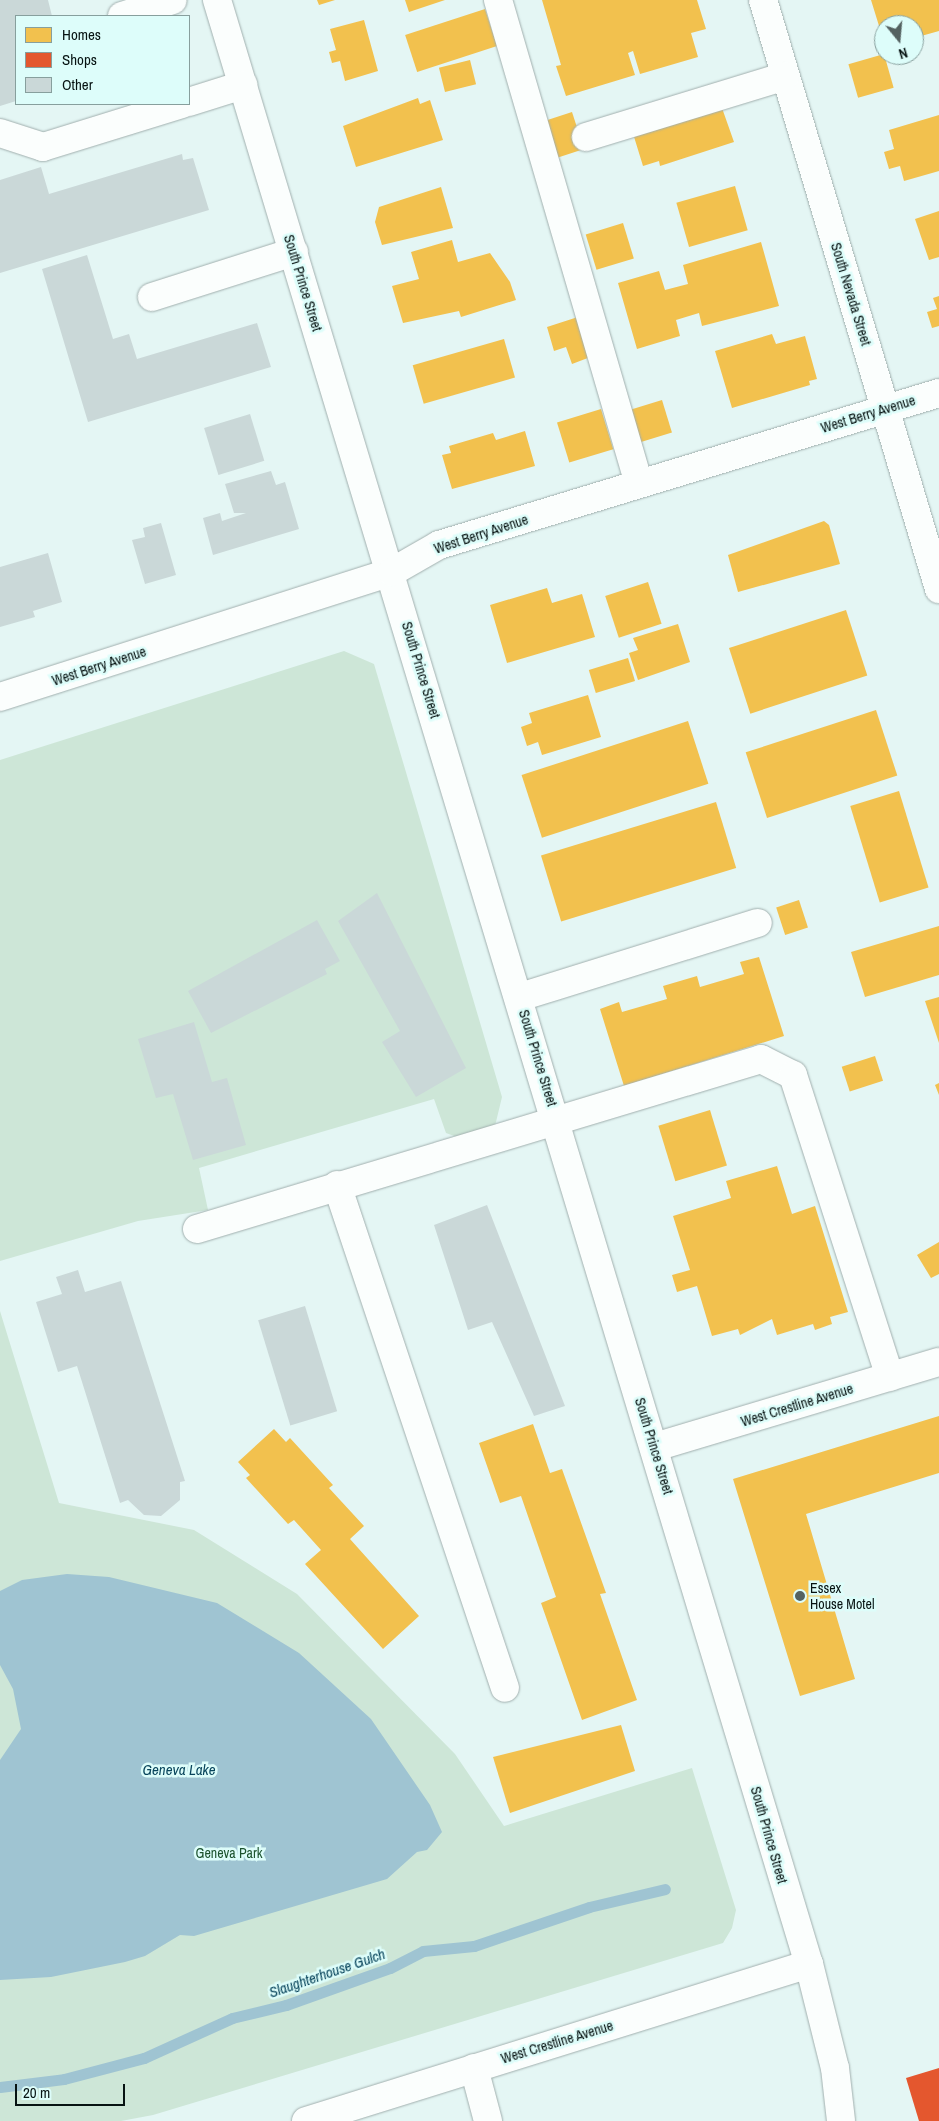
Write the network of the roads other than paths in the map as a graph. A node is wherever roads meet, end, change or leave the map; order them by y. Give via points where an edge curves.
1 (172, 0) edge
2 (217, 0) edge
3 (498, 0) edge
4 (763, 0) edge
5 (125, 15) edge
6 (786, 76) junction
7 (243, 85) junction
8 (190, 102) edge
9 (179, 105) edge
10 (0, 133) edge
11 (586, 138) dead end
12 (294, 252) junction
13 (152, 297) dead end
14 (939, 393) edge
15 (886, 409) junction
16 (639, 484) junction
17 (392, 572) junction
18 (939, 589) edge
19 (0, 697) edge
20 (758, 923) dead end
21 (520, 997) junction
22 (556, 1118) junction
23 (337, 1185) junction
24 (198, 1229) dead end
25 (939, 1362) edge
26 (890, 1377) junction
27 (655, 1447) junction
28 (505, 1688) dead end
29 (809, 1964) junction
30 (474, 2068) junction
31 (306, 2121) edge
32 (488, 2121) edge
33 (841, 2121) edge

1 - 5 street
2 - 7 street, South Prince Street
3 - 16 street
4 - 6 street, South Nevada Street
6 - 11 street
6 - 15 street, South Nevada Street
7 - 8 street
7 - 12 street, South Prince Street
9 - 10 street via 43,147
12 - 13 street
12 - 17 street, South Prince Street
14 - 15 street, West Berry Avenue
15 - 16 street, West Berry Avenue
15 - 18 street, South Nevada Street
16 - 17 street, West Berry Avenue via 439,545
17 - 19 street, West Berry Avenue
17 - 21 street, South Prince Street
20 - 21 street
21 - 22 street, South Prince Street
22 - 23 street
22 - 26 street via 761,1060 793,1075
22 - 27 street, South Prince Street
23 - 24 street
23 - 28 street
25 - 26 street, West Crestline Avenue
26 - 27 street, West Crestline Avenue
27 - 29 street, South Prince Street
29 - 30 street, West Crestline Avenue
29 - 33 street, South Prince Street via 835,2068
30 - 31 street, West Crestline Avenue
30 - 32 street

